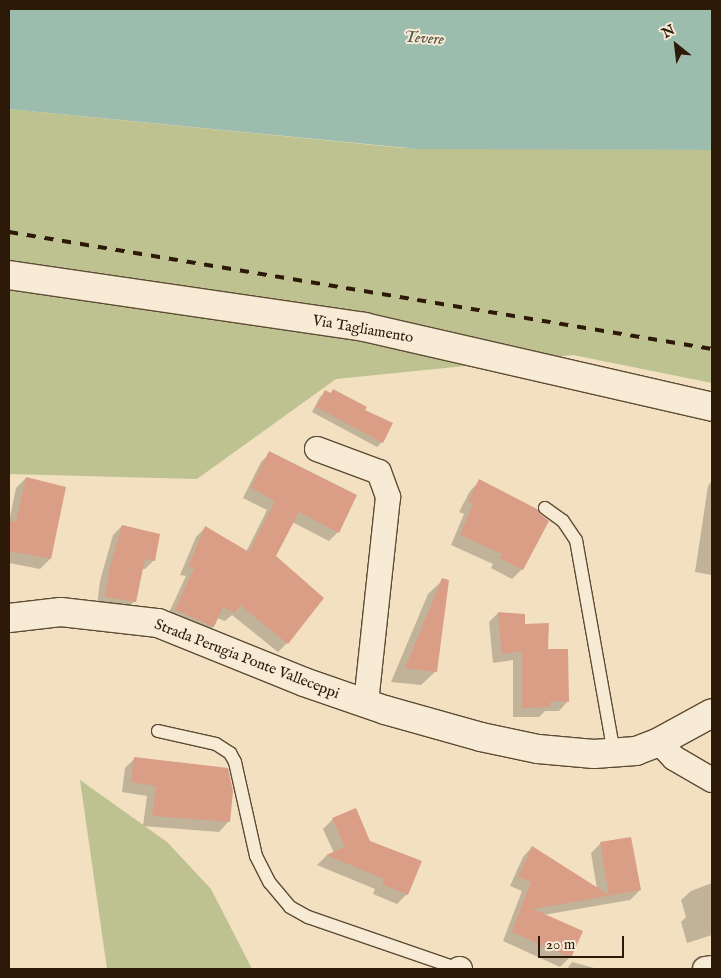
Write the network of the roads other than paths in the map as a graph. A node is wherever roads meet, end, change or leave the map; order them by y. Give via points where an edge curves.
1 (9, 275) edge
2 (712, 407) edge
3 (317, 449) dead end
4 (545, 508) dead end
5 (9, 618) edge
6 (366, 702) junction
7 (712, 713) edge
8 (158, 731) dead end
9 (659, 742) junction
10 (614, 753) junction
11 (712, 780) edge
12 (712, 968) edge
13 (460, 969) edge
14 (705, 969) edge

1 - 2 street, Via Tagliamento via 364,327
3 - 6 street via 379,472 388,497
4 - 10 lane via 563,520 576,540
5 - 6 street, Strada Perugia Ponte Valleceppi via 61,612 158,623 304,682
6 - 10 street, Strada Perugia Ponte Valleceppi via 481,737 538,749
7 - 9 street, Strada Perugia Ponte Valleceppi
8 - 13 lane via 216,744 230,753 235,762 256,856 270,883 290,908
9 - 10 street, Strada Perugia Ponte Valleceppi
9 - 11 street via 674,758
12 - 14 street

